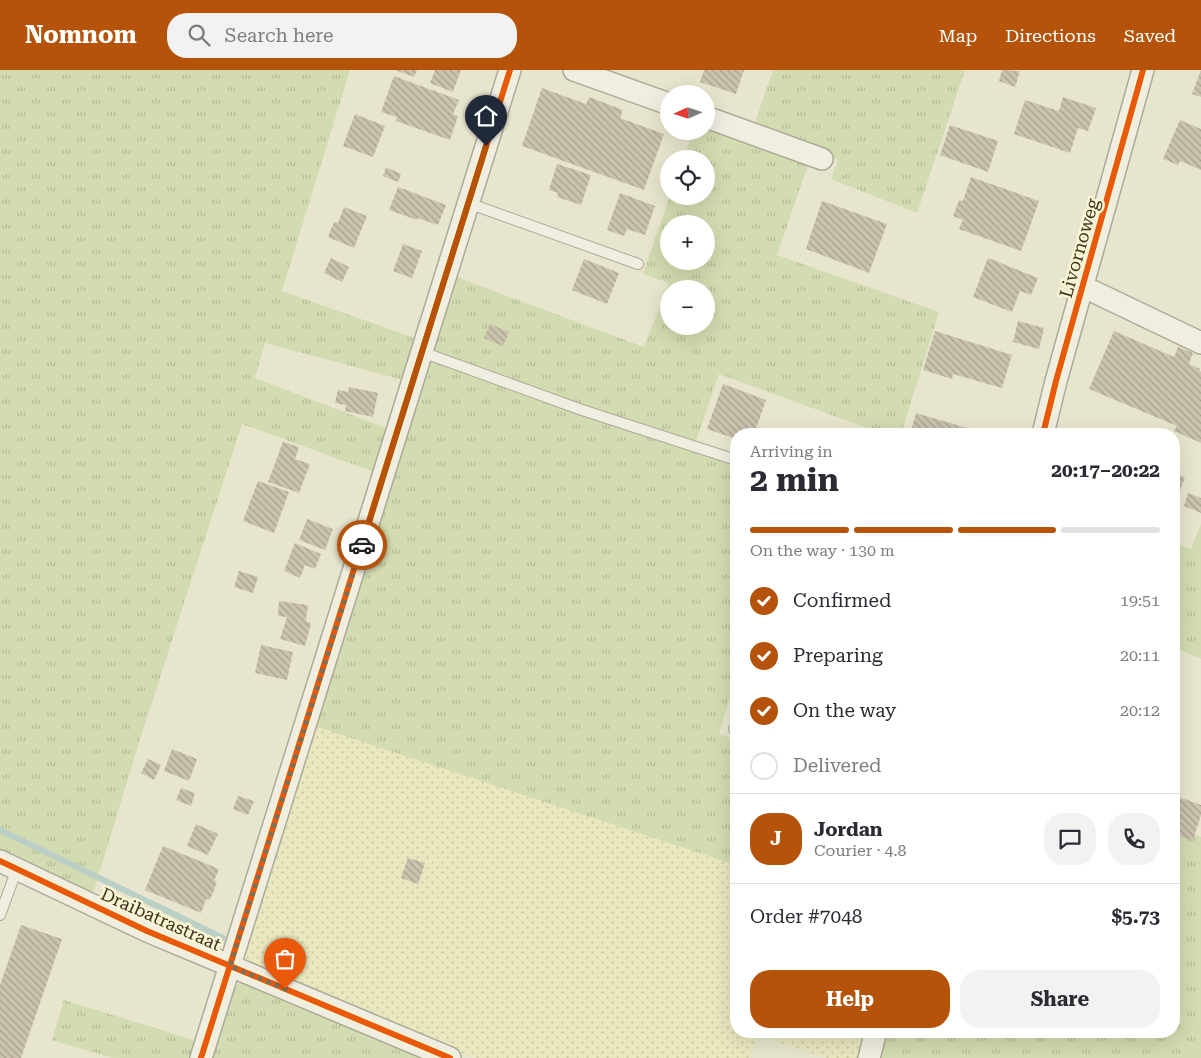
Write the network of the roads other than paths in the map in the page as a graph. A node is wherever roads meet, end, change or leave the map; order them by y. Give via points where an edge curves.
1 (510, 70) edge
2 (574, 70) edge
3 (1143, 70) edge
4 (660, 101) edge
5 (715, 120) edge
6 (822, 158) dead end
7 (468, 203) junction
8 (638, 264) dead end
9 (1084, 287) junction
10 (1201, 343) edge
11 (422, 352) junction
12 (1045, 428) edge
13 (730, 458) edge
14 (9, 865) edge
15 (0, 915) edge
16 (230, 966) junction
17 (874, 1038) edge
18 (201, 1058) edge
19 (450, 1058) edge
20 (869, 1058) edge

1 - 7 street
2 - 4 street
3 - 9 street, Livornoweg
5 - 6 street
7 - 8 lane
7 - 11 street
9 - 10 street
9 - 12 street, Livornoweg
11 - 13 lane via 582,410
11 - 16 street
14 - 15 lane
14 - 16 street, Draibatrastraat via 146,931
16 - 18 street
16 - 19 street, Draibatrastraat
17 - 20 street

